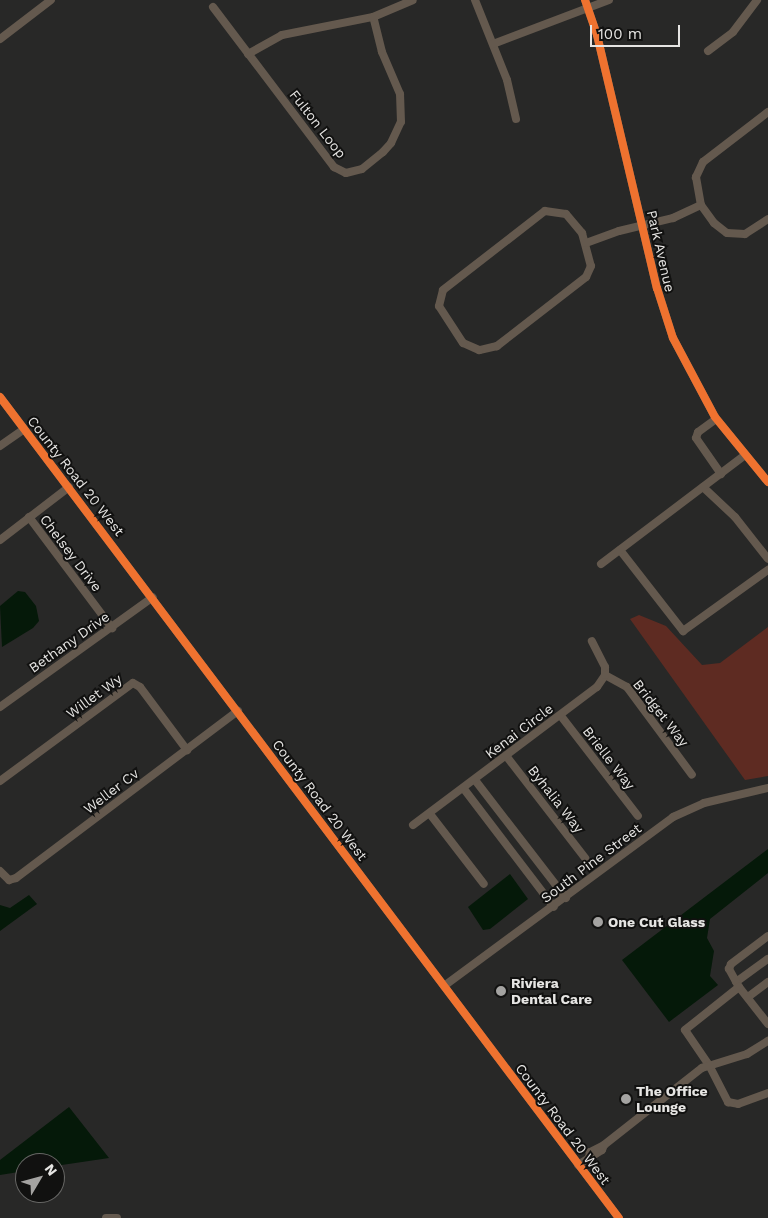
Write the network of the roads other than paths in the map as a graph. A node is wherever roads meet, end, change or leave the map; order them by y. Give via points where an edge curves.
1 (51, 0) edge
2 (413, 0) edge
3 (475, 0) edge
4 (585, 0) edge
5 (609, 0) edge
6 (758, 0) edge
7 (213, 7) dead end
8 (588, 8) junction
9 (373, 17) junction
10 (0, 38) edge
11 (493, 44) junction
12 (708, 51) dead end
13 (248, 54) junction
14 (768, 112) edge
15 (516, 119) dead end
16 (701, 204) junction
17 (768, 219) edge
18 (642, 226) junction
19 (586, 243) junction
20 (0, 397) edge
21 (716, 419) junction
22 (24, 429) junction
23 (0, 446) edge
24 (744, 456) junction
25 (721, 474) junction
26 (768, 482) edge
27 (69, 487) junction
28 (703, 487) junction
29 (29, 517) junction
30 (0, 540) edge
31 (620, 550) junction
32 (768, 559) edge
33 (601, 564) dead end
34 (768, 570) edge
35 (153, 597) junction
36 (112, 628) junction
37 (592, 641) dead end
38 (605, 675) junction
39 (0, 706) edge
40 (238, 711) junction
41 (561, 716) junction
42 (186, 750) junction
43 (507, 757) junction
44 (692, 774) dead end
45 (475, 780) junction
46 (0, 781) edge
47 (768, 788) edge
48 (464, 789) junction
49 (430, 814) junction
50 (638, 816) dead end
51 (413, 824) dead end
52 (520, 838) junction
53 (508, 847) junction
54 (585, 858) dead end
55 (0, 871) edge
56 (484, 884) dead end
57 (566, 898) junction
58 (554, 908) junction
59 (768, 936) edge
60 (768, 959) edge
61 (768, 982) edge
62 (738, 985) junction
63 (444, 986) junction
64 (748, 997) junction
65 (768, 1024) edge
66 (768, 1042) edge
67 (709, 1065) junction
68 (768, 1094) edge
69 (578, 1165) junction
70 (106, 1218) edge
71 (117, 1218) edge
72 (619, 1218) edge

1 - 10 street
2 - 9 street
3 - 11 street
4 - 8 street, Park Avenue
5 - 8 street
6 - 12 street via 733,32
7 - 13 street, Fulton Loop
8 - 11 street
8 - 18 street, Park Avenue
9 - 13 street via 293,32
9 - 13 street, Fulton Loop via 382,52 400,94 401,122 387,148 354,173 334,167
11 - 15 street via 507,80
14 - 16 street via 703,162 696,177
16 - 17 street via 721,230 732,235 745,234
16 - 18 street via 673,218
18 - 19 street
18 - 21 street, Park Avenue via 673,338
19 - 19 street via 591,266 581,282 497,346 479,354 463,343 439,306 437,298 449,282 545,211 560,208 573,220
20 - 22 street, County Road 20 West
21 - 24 street, Park Avenue
21 - 25 street via 698,432 696,438
22 - 23 street
22 - 27 street, County Road 20 West
24 - 25 street
24 - 26 street, Park Avenue
25 - 28 street
27 - 29 street
27 - 35 street, County Road 20 West
28 - 31 street
28 - 32 street via 735,517
29 - 30 street
29 - 36 street, Chelsey Drive
31 - 33 street
31 - 34 street via 683,631
35 - 36 street, Bethany Drive
35 - 40 street, County Road 20 West
36 - 39 street, Bethany Drive via 72,652
37 - 38 street via 603,657
38 - 41 street, Kenai Circle via 597,687
38 - 44 street, Bridget Way via 627,687
40 - 42 street, Weller Cv
40 - 63 street, County Road 20 West
41 - 43 street, Kenai Circle
41 - 50 street, Brielle Way
42 - 46 street, Willet Wy via 140,687 132,683
42 - 55 street, Weller Cv via 16,878 10,880
43 - 45 street, Kenai Circle
43 - 54 street, Byhalia Way
45 - 48 street, Kenai Circle
45 - 52 street
47 - 57 street, South Pine Street via 704,803 673,817
48 - 49 street, Kenai Circle
48 - 53 street
49 - 51 street, Kenai Circle
49 - 56 street
52 - 53 street
52 - 57 street
53 - 58 street
57 - 58 street, South Pine Street
58 - 63 street, South Pine Street
59 - 62 street via 731,964 729,969
60 - 62 street
61 - 64 street
62 - 64 street
62 - 67 street via 687,1026 686,1035
63 - 69 street, County Road 20 West
64 - 65 street
66 - 67 street via 747,1054
67 - 68 street via 728,1102 738,1104
67 - 69 street via 604,1145 602,1150
69 - 72 street, County Road 20 West
70 - 71 street

